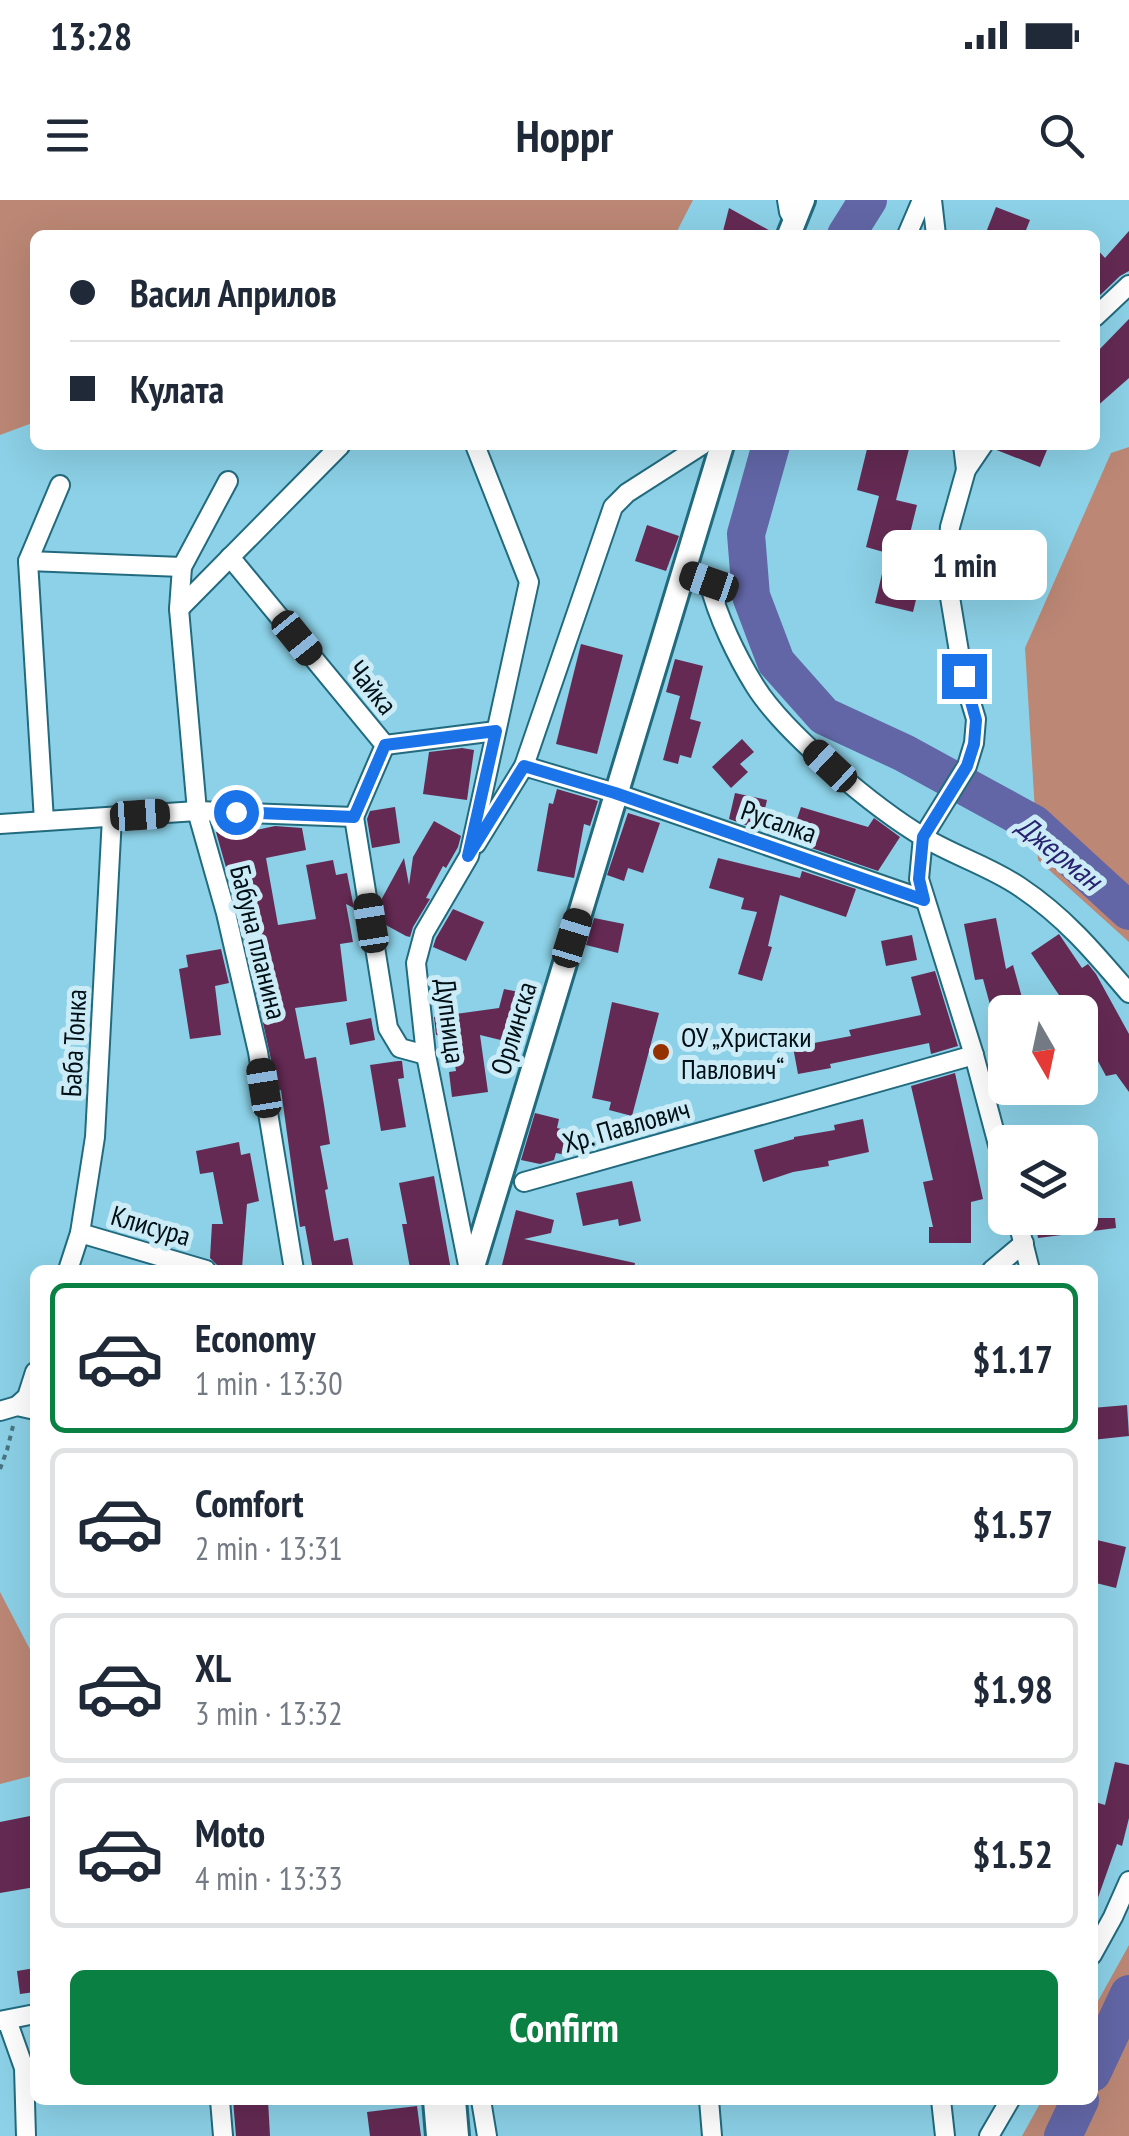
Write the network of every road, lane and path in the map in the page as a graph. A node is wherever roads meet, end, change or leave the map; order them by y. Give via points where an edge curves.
1 (922, 200) edge
2 (932, 200) edge
3 (908, 230) edge
4 (935, 230) edge
5 (1129, 285) edge
6 (1100, 312) edge
7 (336, 450) edge
8 (478, 450) edge
9 (694, 450) edge
10 (720, 450) edge
11 (964, 450) edge
12 (980, 450) edge
13 (966, 470) junction
14 (228, 482) dead end
15 (60, 485) dead end
16 (230, 557) junction
17 (28, 561) junction
18 (182, 567) junction
19 (683, 573) junction
20 (179, 610) junction
21 (496, 731) junction
22 (385, 745) junction
23 (524, 766) junction
24 (615, 793) junction
25 (197, 811) junction
26 (112, 817) junction
27 (354, 817) junction
28 (44, 822) junction
29 (0, 824) edge
30 (923, 837) junction
31 (468, 856) junction
32 (924, 900) junction
33 (1129, 993) edge
34 (426, 1055) junction
35 (974, 1055) junction
36 (993, 1125) edge
37 (524, 1182) dead end
38 (80, 1233) junction
39 (1022, 1235) edge
40 (1024, 1244) junction
41 (70, 1265) edge
42 (189, 1265) edge
43 (293, 1265) edge
44 (470, 1265) edge
45 (473, 1265) edge
46 (998, 1265) edge
47 (1029, 1265) edge
48 (30, 1388) edge
49 (17, 1409) edge
50 (0, 1469) edge
51 (1129, 1881) edge
52 (1098, 1945) edge
53 (30, 2015) edge
54 (4, 2020) edge
55 (220, 2105) edge
56 (435, 2105) edge
57 (454, 2105) edge
58 (482, 2105) edge
59 (709, 2105) edge
60 (941, 2105) edge
61 (1007, 2105) edge
62 (26, 2136) edge
63 (223, 2136) edge
64 (438, 2136) edge
65 (457, 2136) edge
66 (487, 2136) edge
67 (712, 2136) edge
68 (945, 2136) edge
69 (989, 2136) edge

1 - 3 street
2 - 4 street
5 - 6 street
7 - 16 street
8 - 21 street, Дупница via 529,582
9 - 23 street via 613,507
10 - 19 street, Орлинска
11 - 13 street
12 - 13 street
13 - 30 street via 946,573 976,720 974,744
14 - 18 street
15 - 17 street
16 - 20 street
16 - 22 street, Чайка
17 - 18 street
17 - 28 street
18 - 20 street, Бабуна планина
19 - 24 street, Орлинска
19 - 30 street via 709,582 756,688 789,727
20 - 25 street, Бабуна планина
21 - 22 street
21 - 31 street, Дупница
22 - 27 street, Чайка
23 - 24 street, Русалка
23 - 31 street
24 - 32 street, Русалка
24 - 45 street, Орлинска
25 - 26 street
25 - 27 street
25 - 43 street, Бабуна планина via 258,1052
26 - 28 street
26 - 38 street, Баба Тонка via 95,1137
27 - 34 street via 388,1028 400,1048
28 - 29 street
30 - 32 street
30 - 33 street via 1018,885 1078,934
31 - 34 street, Дупница via 424,933 416,964
32 - 35 street
34 - 44 street, Дупница
35 - 36 street
35 - 37 street, Хр. Павлович
38 - 41 street, Баба Тонка
38 - 42 street, Клисура
39 - 40 street
40 - 46 street
40 - 47 street
48 - 49 street
49 - 50 path
51 - 52 street
53 - 54 street
54 - 62 street via 24,2068
55 - 63 street
56 - 64 street
57 - 65 street
58 - 66 street
59 - 67 street
60 - 68 street
61 - 69 street

